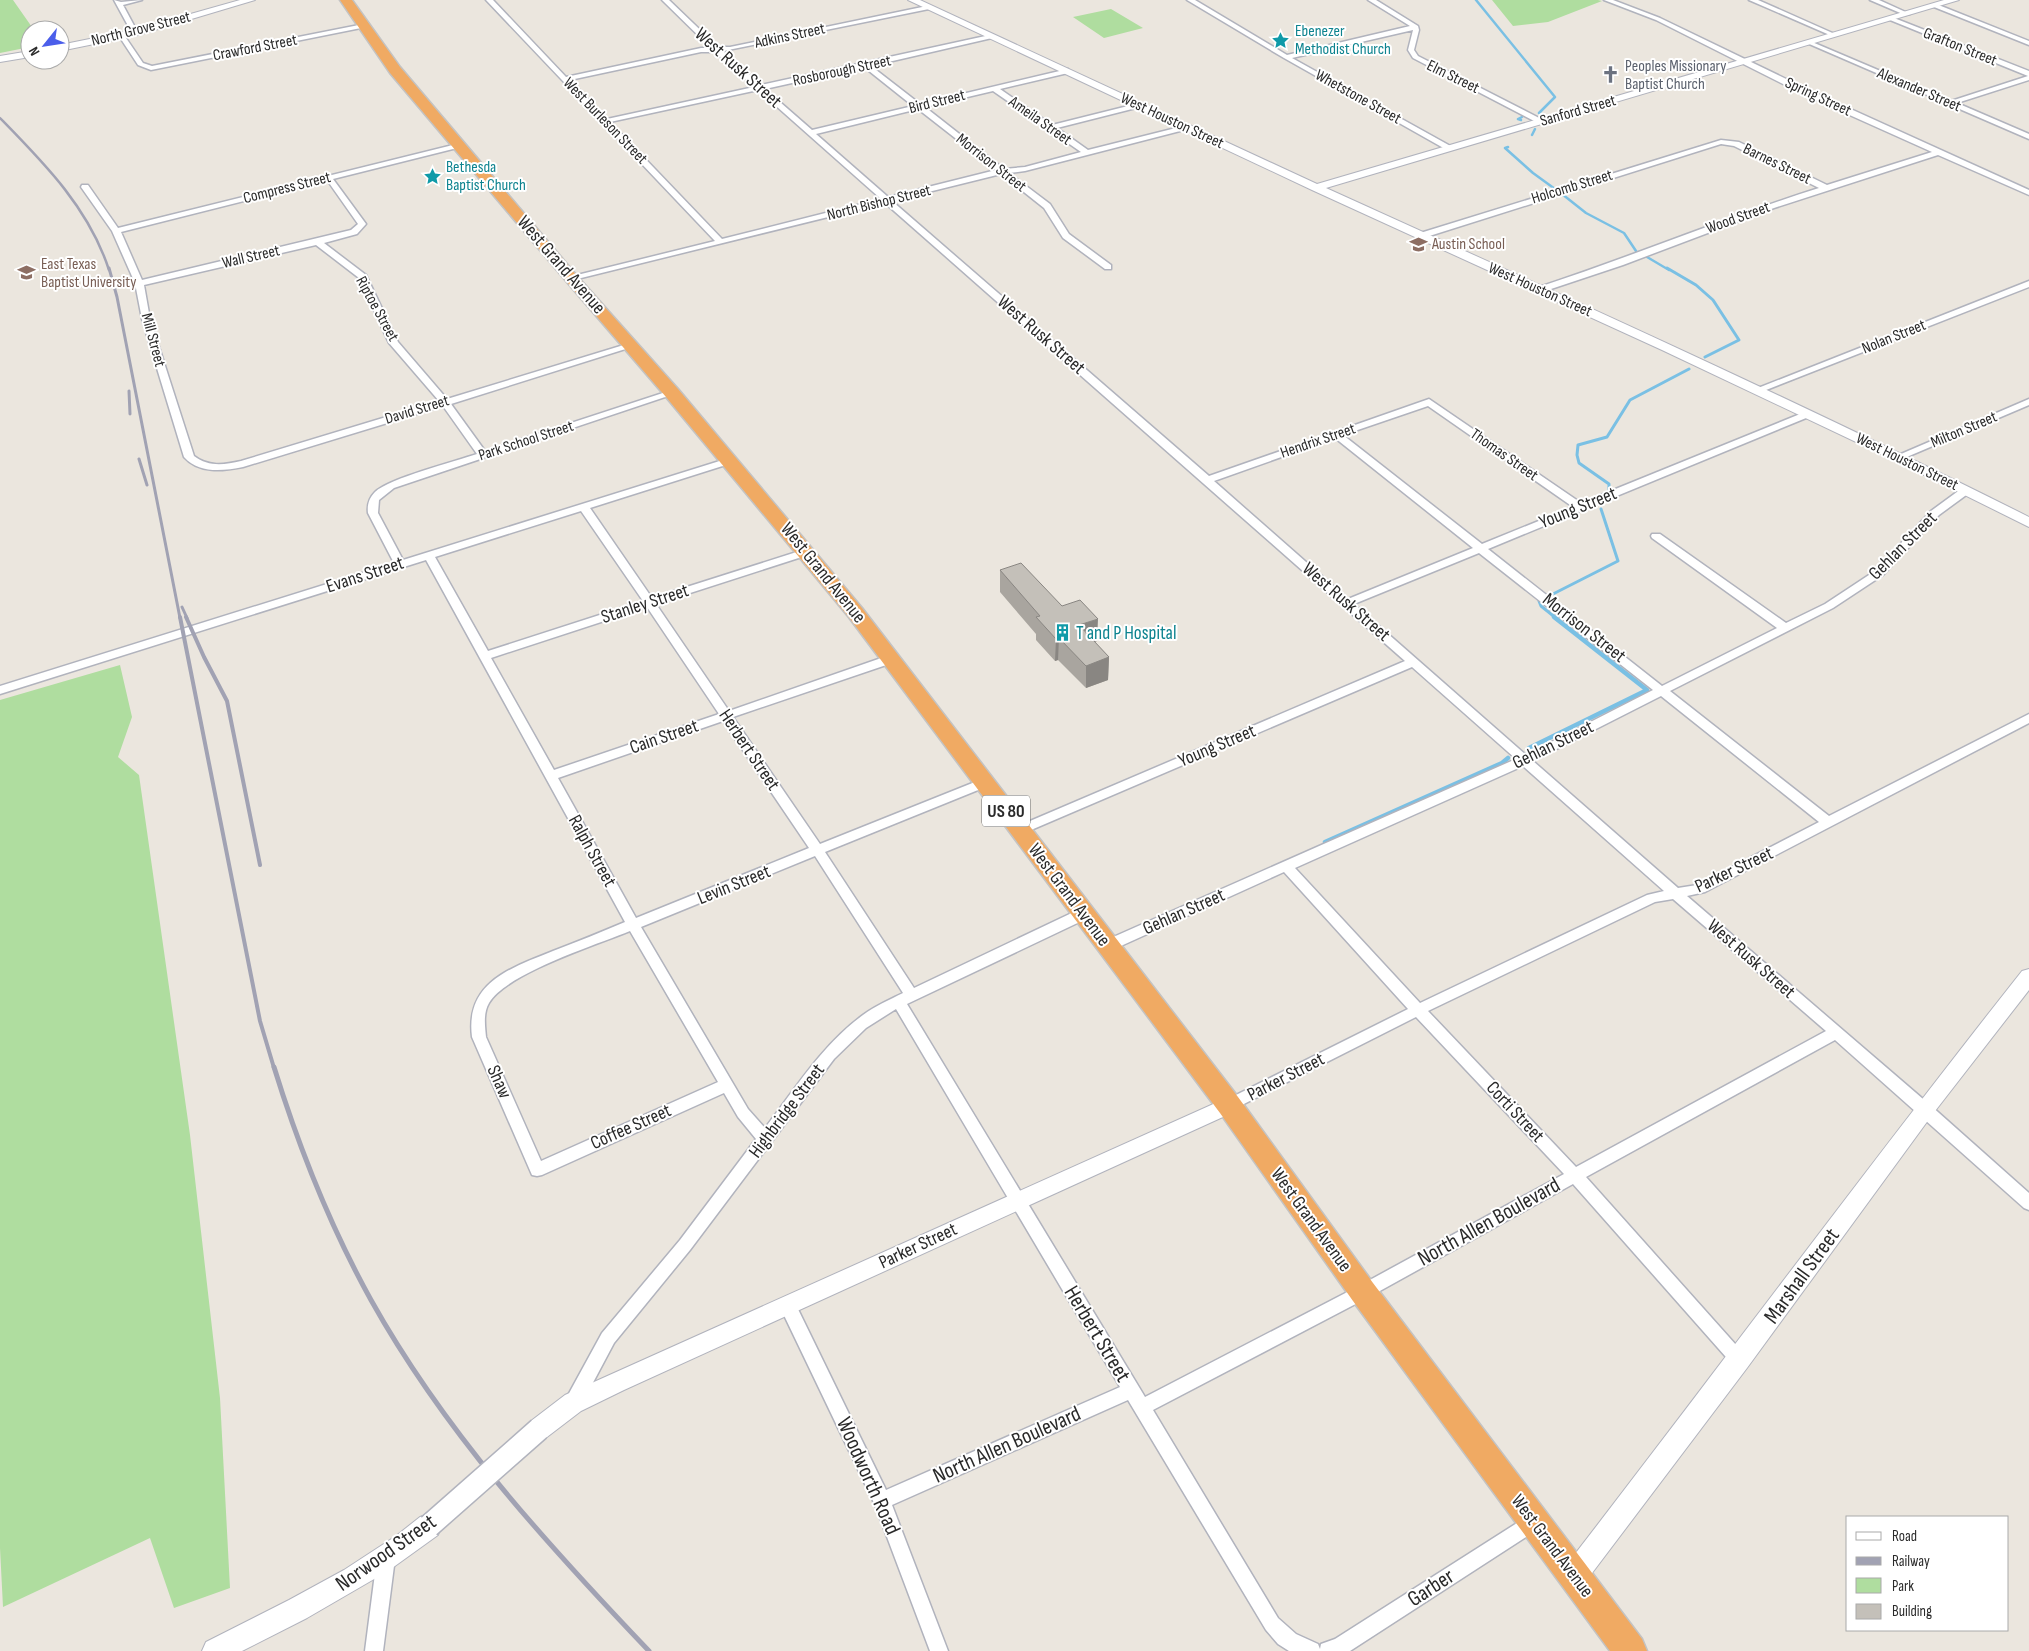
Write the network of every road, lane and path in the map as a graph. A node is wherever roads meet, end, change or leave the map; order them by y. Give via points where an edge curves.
1 (139, 0) edge
2 (250, 0) edge
3 (346, 0) edge
4 (490, 0) edge
5 (664, 0) edge
6 (913, 0) edge
7 (1190, 0) edge
8 (1371, 0) edge
9 (1607, 0) edge
10 (1625, 0) edge
11 (1752, 0) edge
12 (1874, 0) edge
13 (1954, 0) edge
14 (118, 2) edge
15 (1616, 3) junction
16 (1936, 6) junction
17 (927, 8) junction
18 (1907, 14) junction
19 (1892, 19) junction
20 (364, 26) junction
21 (1416, 27) junction
22 (135, 33) junction
23 (122, 36) junction
24 (1834, 36) junction
25 (990, 37) junction
26 (1810, 43) junction
27 (2029, 43) edge
28 (70, 46) edge
29 (717, 50) junction
30 (20, 56) edge
31 (1286, 57) junction
32 (0, 59) edge
33 (1746, 62) junction
34 (867, 66) junction
35 (1065, 71) junction
36 (2029, 76) edge
37 (565, 79) junction
38 (758, 87) junction
39 (994, 88) junction
40 (1951, 103) junction
41 (1137, 104) junction
42 (918, 106) junction
43 (606, 121) junction
44 (1541, 121) junction
45 (1185, 127) junction
46 (1050, 128) junction
47 (810, 133) junction
48 (2029, 137) edge
49 (1726, 142) joint
50 (458, 145) junction
51 (1450, 148) junction
52 (1938, 152) junction
53 (1087, 154) junction
54 (1002, 171) junction
55 (329, 178) junction
56 (85, 187) dead end
57 (1316, 188) junction
58 (1828, 188) junction
59 (2029, 193) edge
60 (889, 201) junction
61 (116, 231) junction
62 (1420, 236) junction
63 (720, 241) junction
64 (318, 242) junction
65 (1108, 268) dead end
66 (572, 279) junction
67 (139, 283) junction
68 (2029, 284) edge
69 (1539, 290) junction
70 (630, 346) junction
71 (1758, 390) junction
72 (672, 393) junction
73 (445, 402) junction
74 (1429, 402) joint
75 (2028, 404) edge
76 (1808, 414) junction
77 (1337, 435) junction
78 (483, 455) junction
79 (1899, 457) junction
80 (730, 461) junction
81 (203, 466) joint
82 (1207, 480) junction
83 (1965, 490) junction
84 (584, 506) junction
85 (1580, 507) junction
86 (2029, 523) edge
87 (1656, 536) dead end
88 (1482, 548) junction
89 (807, 552) junction
90 (429, 555) junction
91 (400, 564) junction
92 (649, 602) junction
93 (1347, 603) junction
94 (1785, 628) junction
95 (484, 656) junction
96 (891, 659) junction
97 (1414, 662) junction
98 (0, 690) edge
99 (1663, 690) junction
100 (726, 716) junction
101 (2029, 718) edge
102 (1525, 760) junction
103 (550, 776) junction
104 (984, 783) junction
105 (1829, 823) junction
106 (1020, 830) junction
107 (818, 851) junction
108 (1288, 867) junction
109 (1675, 893) junction
110 (1083, 914) junction
111 (633, 925) junction
112 (1107, 946) junction
113 (2029, 976) edge
114 (488, 993) joint
115 (904, 998) junction
116 (1418, 1010) junction
117 (1835, 1033) junction
118 (726, 1085) junction
119 (1229, 1105) junction
120 (1925, 1109) junction
121 (766, 1140) junction
122 (537, 1170) joint
123 (1574, 1175) junction
124 (1017, 1201) junction
125 (2029, 1203) edge
126 (1363, 1292) junction
127 (788, 1306) junction
128 (1739, 1360) junction
129 (1131, 1390) junction
130 (573, 1403) junction
131 (1142, 1407) junction
132 (539, 1429) joint
133 (882, 1501) junction
134 (1534, 1522) junction
135 (386, 1558) junction
136 (1574, 1576) junction
137 (215, 1651) edge
138 (374, 1651) edge
139 (939, 1651) edge
140 (1311, 1651) edge
141 (1328, 1651) edge
142 (1630, 1651) edge

1 - 14 street
2 - 22 street, North Grove Street
3 - 20 highway, West Grand Avenue / US 80
4 - 37 street, West Burleson Street
5 - 29 street, West Rusk Street
6 - 17 street, West Houston Street
7 - 31 street, Whetstone Street
8 - 21 street via 1407,18
9 - 15 street, Spring Street
10 - 15 street
11 - 24 street
12 - 18 street
13 - 16 street, Sanford Street
14 - 22 street
15 - 33 street, Spring Street via 1658,19
16 - 18 street, Sanford Street
16 - 27 street
17 - 25 street, West Houston Street
17 - 29 street, Adkins Street
18 - 19 street, Sanford Street
19 - 24 street, Sanford Street
19 - 36 street, Grafton Street
20 - 23 street, Crawford Street via 146,68
20 - 50 highway, West Grand Avenue / US 80 via 389,63
21 - 31 street
21 - 44 street, Elm Street via 1411,50 1415,57
22 - 23 street, North Grove Street
23 - 28 street, North Grove Street
24 - 26 street, Sanford Street
25 - 34 street, Rosborough Street
25 - 35 street, West Houston Street
26 - 33 street, Sanford Street
26 - 40 street, Alexander Street
29 - 37 street, Adkins Street via 701,50
29 - 38 street, West Rusk Street
30 - 32 street
31 - 51 street, Whetstone Street
33 - 44 street, Sanford Street
33 - 52 street, Spring Street
34 - 38 street, Rosborough Street
34 - 42 street, Morrison Street
35 - 39 street, Bird Street
35 - 41 street, West Houston Street
36 - 40 street
37 - 43 street, West Burleson Street
38 - 43 street, Rosborough Street
38 - 47 street, West Rusk Street
39 - 42 street, Bird Street
39 - 46 street, Ameila Street
40 - 48 street, Alexander Street
41 - 45 street, West Houston Street
41 - 46 street
42 - 47 street, Bird Street
42 - 54 street, Morrison Street
43 - 63 street, West Burleson Street
44 - 51 street, Sanford Street
45 - 53 street, North Bishop Street
45 - 57 street, West Houston Street
46 - 53 street, Ameila Street
47 - 60 street, West Rusk Street
49 - 58 street, Barnes Street
49 - 62 street, Holcomb Street
50 - 55 street, Compress Street
50 - 66 highway, West Grand Avenue / US 80
51 - 57 street, Sanford Street
52 - 58 street, Wood Street
52 - 59 street, Spring Street
53 - 54 street, North Bishop Street via 1025,169
54 - 60 street, North Bishop Street
54 - 65 street, Morrison Street via 1051,210 1063,232
55 - 61 street, Compress Street
55 - 64 street, Wall Street via 361,227
56 - 61 street, Mill Street
57 - 62 street, West Houston Street
58 - 69 street, Wood Street
60 - 63 street, North Bishop Street
60 - 82 street, West Rusk Street
61 - 67 street, Mill Street
62 - 69 street, West Houston Street
63 - 66 street, North Bishop Street
64 - 67 street, Wall Street
64 - 73 street, Riptoe Street via 363,277 394,342
66 - 70 highway, West Grand Avenue / US 80
67 - 81 street, Mill Street via 146,319 189,457
68 - 71 street, Nolan Street
69 - 71 street, West Houston Street
70 - 72 highway, West Grand Avenue / US 80
70 - 73 street, David Street
71 - 76 street, West Houston Street
72 - 78 street, Park School Street
72 - 80 highway, West Grand Avenue / US 80
73 - 78 street, Riptoe Street
73 - 81 street, David Street via 243,464 215,468
74 - 77 street, Hendrix Street
74 - 85 street, Thomas Street
75 - 79 street, Milton Street
76 - 79 street, West Houston Street
76 - 85 street, Young Street
77 - 82 street, Hendrix Street
77 - 88 street, Morrison Street
78 - 91 street, Park School Street via 402,481 374,499 373,513
79 - 83 street, West Houston Street
80 - 84 street, Evans Street
80 - 89 highway, West Grand Avenue / US 80
82 - 93 street, West Rusk Street
83 - 86 street, West Houston Street
83 - 94 street, Gehlan Street via 1935,513 1892,561 1864,584
84 - 90 street, Evans Street
84 - 92 street, Herbert Street
85 - 88 street, Young Street
87 - 94 street
88 - 93 street, Young Street
88 - 99 street, Morrison Street
89 - 92 street, Stanley Street
89 - 96 highway, West Grand Avenue / US 80
90 - 91 street, Evans Street
90 - 95 street, Ralph Street
91 - 98 street, Evans Street
92 - 95 street, Stanley Street
92 - 100 street, Herbert Street
93 - 97 street, West Rusk Street
94 - 99 street, Gehlan Street
95 - 103 street, Ralph Street
96 - 100 street, Cain Street
96 - 104 highway, West Grand Avenue / US 80
97 - 102 street, West Rusk Street
97 - 106 street, Young Street
99 - 102 street, Gehlan Street
99 - 105 street, Morrison Street
100 - 103 street, Cain Street
100 - 107 street, Herbert Street
101 - 105 street, Parker Street
102 - 108 street, Gehlan Street
102 - 109 street, West Rusk Street
103 - 111 street, Ralph Street
104 - 106 highway, West Grand Avenue / US 80
104 - 107 street, Levin Street
105 - 109 street, Parker Street via 1700,889
106 - 110 highway, West Grand Avenue / US 80
107 - 111 street, Levin Street
107 - 115 street, Herbert Street
108 - 112 street, Gehlan Street
108 - 116 street, Corti Street
109 - 116 street, Parker Street via 1652,898
109 - 117 street, West Rusk Street
110 - 112 highway, West Grand Avenue / US 80
110 - 115 street, Highbridge Street
111 - 114 street, Levin Street via 518,971
111 - 118 street, Ralph Street
112 - 119 highway, West Grand Avenue / US 80
113 - 120 street, Marshall Street
114 - 122 street, Shaw via 479,1008 476,1023 479,1037
115 - 121 street, Highbridge Street via 867,1018 841,1042
115 - 124 street, Herbert Street
116 - 119 street, Parker Street
116 - 123 street, Corti Street
117 - 120 street, West Rusk Street
117 - 123 street, North Allen Boulevard
118 - 121 street, Ralph Street via 743,1113
118 - 122 street, Coffee Street
119 - 124 street, Parker Street
119 - 126 highway, West Grand Avenue / US 80
120 - 125 street, West Rusk Street
120 - 128 street, Marshall Street
121 - 130 street, Highbridge Street via 686,1245 608,1338
123 - 126 street, North Allen Boulevard
123 - 128 street, Corti Street
124 - 127 street, Parker Street
124 - 129 street, Herbert Street
126 - 131 street, North Allen Boulevard
126 - 134 highway, West Grand Avenue / US 80
127 - 130 street, Parker Street
127 - 133 street, Woodworth Road
128 - 136 street, Marshall Street
129 - 131 street, Herbert Street
129 - 133 street, North Allen Boulevard
130 - 132 street, Parker Street
131 - 140 street, Herbert Street via 1272,1624 1282,1637
132 - 135 street, Norwood Street, bridge via 429,1526
133 - 139 street, Woodworth Road
134 - 136 highway, West Grand Avenue / US 80
134 - 141 street, Garber via 1341,1646
135 - 137 street, Norwood Street via 302,1607
135 - 138 street
136 - 142 highway, West Grand Avenue / US 80

